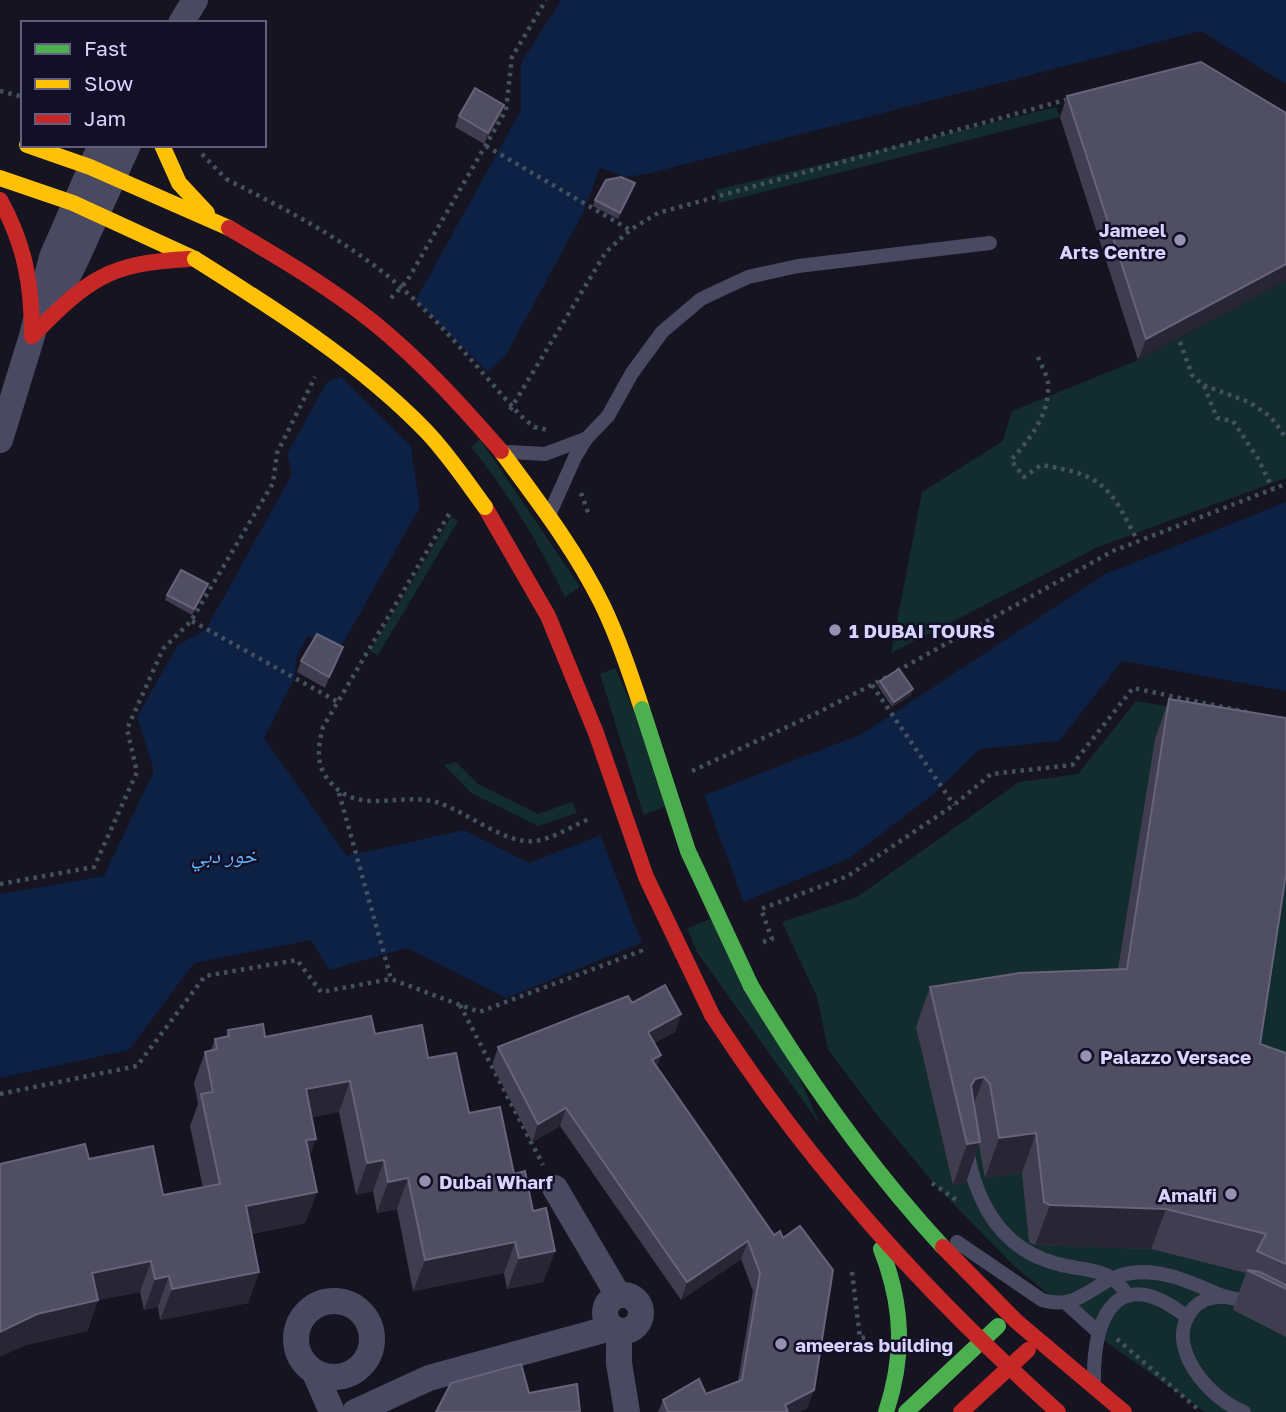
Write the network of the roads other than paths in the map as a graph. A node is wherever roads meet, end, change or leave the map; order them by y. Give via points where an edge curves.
1 (195, 0) edge
2 (182, 21) edge
3 (46, 147) edge
4 (125, 147) edge
5 (162, 147) edge
6 (101, 163) edge
7 (0, 178) edge
8 (0, 200) edge
9 (85, 208) junction
10 (229, 228) junction
11 (990, 243) dead end
12 (195, 259) junction
13 (32, 336) junction
14 (586, 439) junction
15 (0, 440) edge
16 (501, 451) junction
17 (549, 516) junction
18 (967, 1138) edge
19 (555, 1188) road end
20 (920, 1221) junction
21 (873, 1231) junction
22 (1113, 1277) junction
23 (1127, 1296) junction
24 (1225, 1297) junction
25 (1067, 1304) junction
26 (1009, 1314) junction
27 (1187, 1317) junction
28 (1286, 1322) edge
29 (615, 1330) junction
30 (1097, 1331) junction
31 (1037, 1341) junction
32 (982, 1343) junction
33 (361, 1367) junction
34 (1010, 1368) junction
35 (314, 1373) junction
36 (1094, 1390) junction
37 (332, 1412) edge
38 (355, 1412) edge
39 (627, 1412) edge
40 (886, 1412) edge
41 (906, 1412) edge
42 (961, 1412) edge
43 (1058, 1412) edge
44 (1124, 1412) edge
45 (1244, 1412) edge

1 - 2 street
3 - 6 street
4 - 6 street
5 - 10 street via 179,184 201,209
6 - 9 street
6 - 10 street
7 - 9 street
8 - 13 street via 29,262
9 - 12 street
9 - 13 street via 43,283
10 - 16 street, bridge via 314,279 389,335 456,398
11 - 14 lane via 798,267 748,277 701,299 662,332 608,416
12 - 13 street via 146,260 108,270 90,280
12 - 21 street, bridge via 281,312 357,369 427,433 485,507 551,615 576,673 644,877 675,948 712,1015 786,1128
13 - 15 street
14 - 16 lane via 545,454
14 - 17 lane
16 - 17 street
17 - 20 street, bridge via 595,591 621,649 680,835 751,986 814,1092
18 - 22 lane via 979,1194 1003,1236 1041,1260
19 - 29 street via 618,1295 634,1298 641,1313 635,1327
20 - 25 lane via 978,1254 1042,1300
20 - 26 street
21 - 32 street
21 - 40 street via 896,1283 902,1335 895,1388
22 - 23 lane
22 - 24 lane via 1153,1272
22 - 25 lane
23 - 27 lane via 1160,1300
23 - 30 lane via 1107,1309
24 - 27 lane via 1209,1298
24 - 28 lane
25 - 30 lane
26 - 31 street
26 - 32 street
27 - 45 lane via 1183,1336 1199,1378 1215,1395
29 - 38 street via 429,1378
29 - 39 street
30 - 36 lane
31 - 34 street
31 - 36 street
32 - 34 street
32 - 41 street
33 - 35 street via 339,1378
33 - 35 street via 373,1340 370,1326 350,1304 321,1302 299,1321 295,1336 300,1357
33 - 38 street
34 - 42 street
34 - 43 street
35 - 37 street
36 - 44 street

